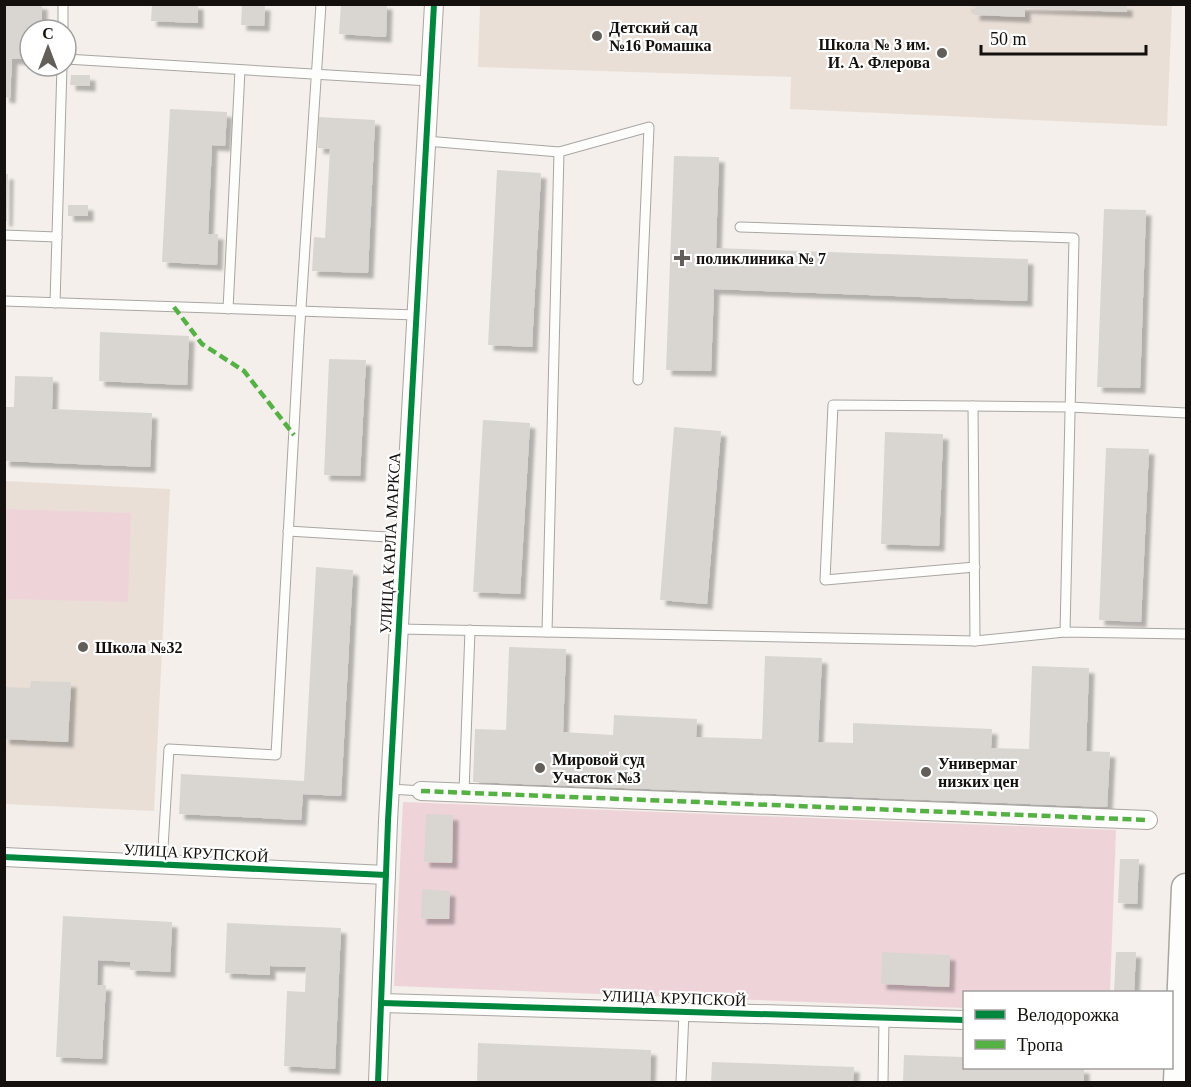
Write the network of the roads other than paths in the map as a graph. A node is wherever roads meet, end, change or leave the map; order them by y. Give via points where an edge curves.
1 (321, 4) edge
2 (434, 4) edge
3 (78, 60) edge
4 (240, 70) junction
5 (317, 74) junction
6 (62, 78) edge
7 (429, 81) junction
8 (426, 141) junction
9 (559, 152) junction
10 (740, 227) dead end
11 (4, 236) edge
12 (57, 237) junction
13 (4, 301) edge
14 (55, 303) junction
15 (228, 309) junction
16 (301, 311) junction
17 (416, 315) junction
18 (638, 380) dead end
19 (973, 406) junction
20 (1070, 408) junction
21 (1186, 413) edge
22 (288, 531) junction
23 (404, 538) junction
24 (975, 567) junction
25 (399, 629) junction
26 (470, 630) junction
27 (547, 632) junction
28 (1065, 632) junction
29 (1186, 634) edge
30 (975, 641) junction
31 (390, 789) junction
32 (421, 791) dead end
33 (458, 792) junction
34 (1149, 820) dead end
35 (4, 857) edge
36 (162, 864) junction
37 (386, 875) junction
38 (1186, 888) edge
39 (382, 1003) junction
40 (684, 1012) junction
41 (884, 1018) junction
42 (963, 1020) edge
43 (1176, 1026) edge
44 (378, 1083) edge
45 (681, 1083) edge
46 (883, 1083) edge
47 (1178, 1083) edge

1 - 5 lane
2 - 7 street, УЛИЦА КАРЛА МАРКСА
3 - 4 lane
4 - 5 lane
4 - 15 lane
5 - 7 lane
5 - 16 lane
6 - 12 lane
7 - 8 street, УЛИЦА КАРЛА МАРКСА
8 - 9 lane
8 - 17 street, УЛИЦА КАРЛА МАРКСА
9 - 18 lane via 649,127
9 - 27 lane
10 - 20 lane via 1074,238
11 - 12 lane
12 - 14 lane
13 - 14 lane
14 - 15 lane
15 - 16 lane
16 - 17 lane
16 - 22 lane
17 - 23 street, УЛИЦА КАРЛА МАРКСА
19 - 20 lane
19 - 24 lane
19 - 24 lane via 833,405 825,580
20 - 21 lane
20 - 28 lane
22 - 23 lane
22 - 36 lane via 276,755 169,749
23 - 25 street, УЛИЦА КАРЛА МАРКСА
24 - 30 lane
25 - 26 lane
25 - 31 street, УЛИЦА КАРЛА МАРКСА
26 - 27 lane
26 - 33 lane
27 - 30 lane
28 - 29 lane
28 - 30 lane
31 - 33 lane
31 - 37 street, УЛИЦА КАРЛА МАРКСА
32 - 33 street
33 - 34 street
35 - 36 street, УЛИЦА КРУПСКОЙ
36 - 37 street, УЛИЦА КРУПСКОЙ
37 - 39 street, УЛИЦА КАРЛА МАРКСА
38 - 43 main road
39 - 40 street, УЛИЦА КРУПСКОЙ
39 - 44 street, УЛИЦА КАРЛА МАРКСА
40 - 41 street, УЛИЦА КРУПСКОЙ
40 - 45 lane
41 - 42 street, УЛИЦА КРУПСКОЙ
41 - 46 lane
43 - 47 main road

